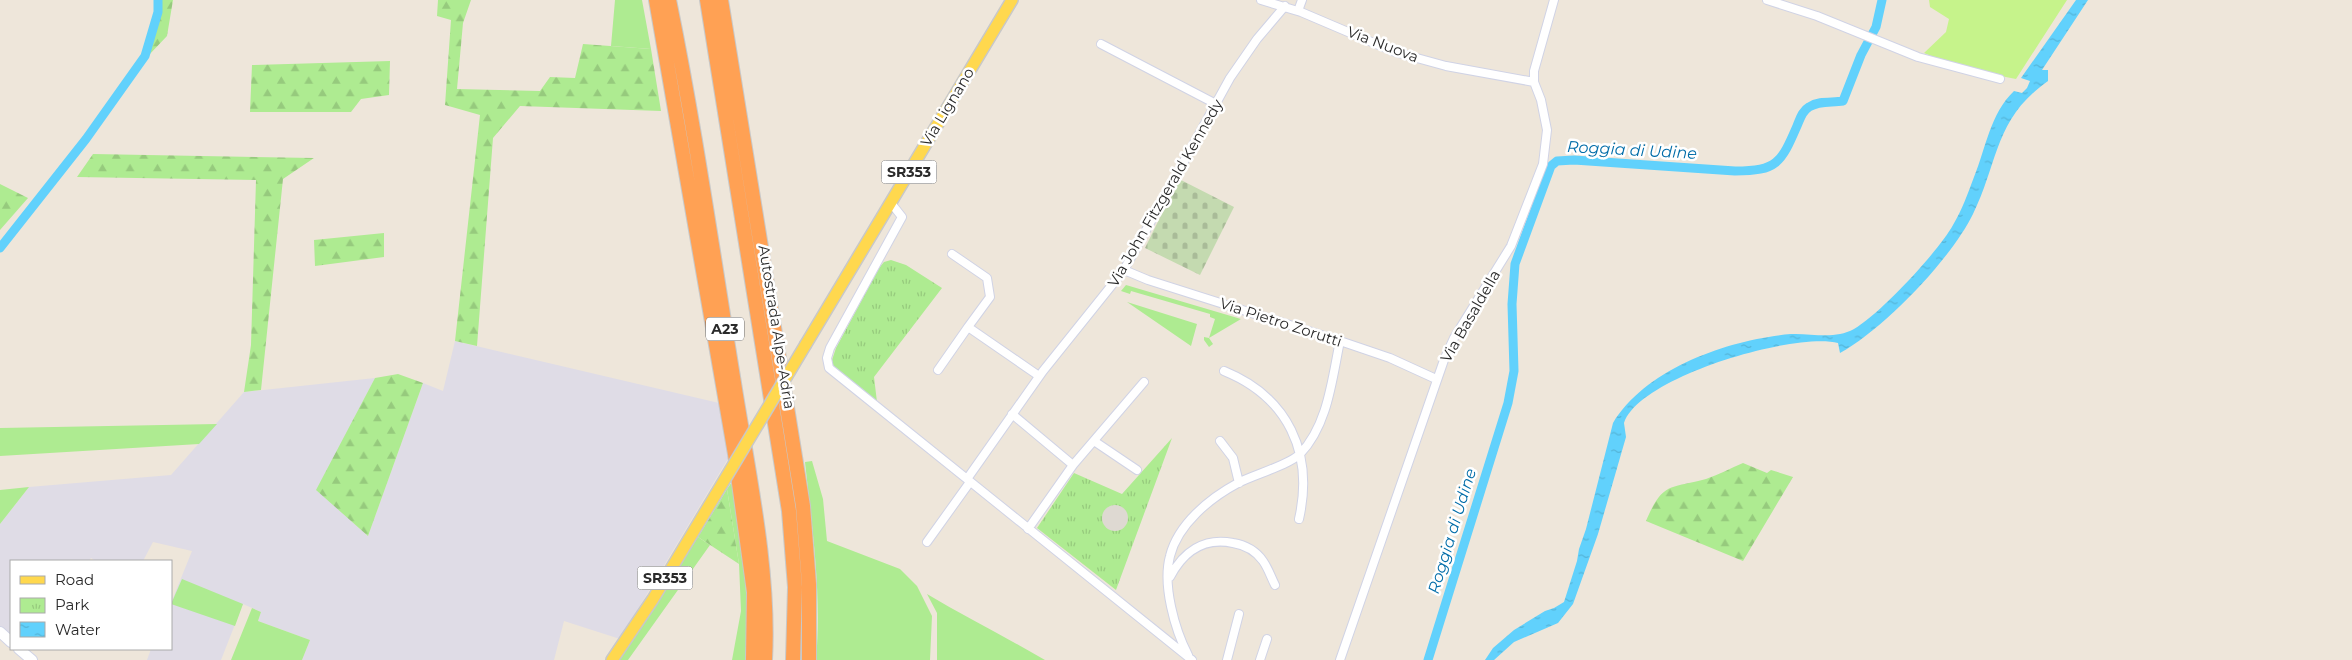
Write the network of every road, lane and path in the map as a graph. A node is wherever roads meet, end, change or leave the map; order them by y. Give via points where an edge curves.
1 (656, 0) edge
2 (670, 0) edge
3 (707, 0) edge
4 (721, 0) edge
5 (1012, 0) edge
6 (1264, 0) edge
7 (1302, 0) edge
8 (1554, 0) edge
9 (1768, 0) edge
10 (1285, 6) junction
11 (1298, 11) junction
12 (1102, 44) dead end
13 (2000, 79) dead end
14 (1534, 82) junction
15 (1216, 104) junction
16 (890, 203) junction
17 (952, 254) dead end
18 (1124, 270) junction
19 (968, 328) junction
20 (1340, 341) junction
21 (938, 370) dead end
22 (1224, 371) dead end
23 (1039, 376) junction
24 (1436, 379) junction
25 (1144, 382) dead end
26 (1012, 414) junction
27 (1220, 440) dead end
28 (1094, 441) junction
29 (1299, 455) junction
30 (1073, 465) junction
31 (1138, 470) dead end
32 (968, 480) junction
33 (1239, 482) junction
34 (1299, 519) dead end
35 (1028, 529) junction
36 (927, 542) dead end
37 (1169, 578) junction
38 (1274, 585) dead end
39 (1239, 614) dead end
40 (0, 632) edge
41 (1267, 639) dead end
42 (10, 641) edge
43 (20, 650) edge
44 (752, 657) edge
45 (1191, 659) edge
46 (32, 660) edge
47 (612, 660) edge
48 (765, 660) edge
49 (793, 660) edge
50 (809, 660) edge
51 (1227, 660) edge
52 (1260, 660) edge
53 (1340, 660) edge

1 - 44 highway, A23 via 734,454 754,592
2 - 48 highway, A23 via 751,493 764,594
3 - 49 highway, Autostrada Alpe-Adria / A23 via 790,511 795,586
4 - 50 highway, Autostrada Alpe-Adria via 803,506 809,584
5 - 16 main road, Via Lignano / SR353
6 - 10 street, Via Nuova
7 - 11 street
8 - 14 street, Via Basaldella via 1536,59
9 - 13 street via 1918,57
10 - 11 street, Via Nuova
10 - 15 street, Via John Fitzgerald Kennedy via 1257,39
11 - 14 street, Via Nuova via 1395,52 1446,66
12 - 15 street
14 - 24 street, Via Basaldella via 1547,130 1544,164 1511,246 1454,338
15 - 18 street, Via John Fitzgerald Kennedy
16 - 32 street via 902,217 830,348 827,363 833,372
16 - 47 main road, Via Lignano / SR353, bridge via 653,599
17 - 19 street via 987,278 990,297
18 - 20 street, Via Pietro Zorutti
18 - 23 street, Via John Fitzgerald Kennedy
19 - 21 street
19 - 23 street
20 - 24 street, Via Pietro Zorutti via 1390,358
20 - 29 street via 1327,406
22 - 29 street via 1250,384 1276,408 1286,421
23 - 26 street, Via John Fitzgerald Kennedy
24 - 53 street, Via Basaldella
25 - 28 street
26 - 30 street
26 - 32 street, Via John Fitzgerald Kennedy
27 - 33 street via 1233,458
28 - 30 street
28 - 31 street
29 - 33 street
29 - 34 street via 1305,476
30 - 35 street
32 - 35 street
32 - 36 street, Via John Fitzgerald Kennedy
33 - 37 street via 1209,502 1185,527 1170,556
35 - 45 street
37 - 38 street via 1178,562 1190,551 1213,541 1240,544 1253,550 1262,560
37 - 45 street via 1174,623
39 - 51 street
40 - 42 main road
41 - 52 street
43 - 46 main road

